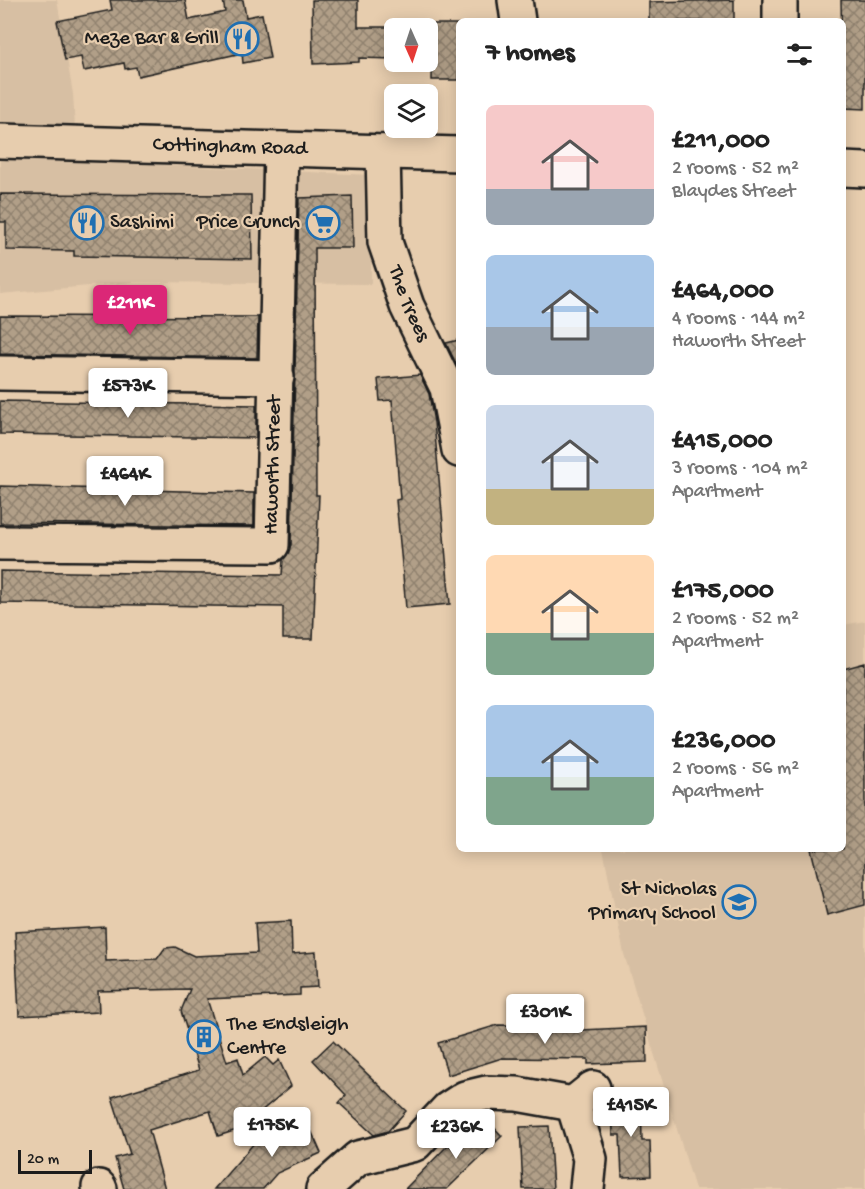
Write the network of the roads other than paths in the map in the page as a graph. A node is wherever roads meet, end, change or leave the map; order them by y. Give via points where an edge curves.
1 (515, 0) edge
2 (780, 0) edge
3 (518, 18) edge
4 (780, 18) edge
5 (0, 141) edge
6 (281, 149) junction
7 (383, 152) junction
8 (456, 154) edge
9 (846, 169) edge
10 (865, 170) edge
11 (0, 374) edge
12 (277, 377) junction
13 (456, 434) edge
14 (0, 543) edge
15 (323, 1189) edge
16 (587, 1189) edge

1 - 3 street
2 - 4 street
5 - 6 street, Cottingham Road
6 - 7 street, Cottingham Road
6 - 12 street, Haworth Street
7 - 8 street, Cottingham Road
7 - 13 street, The Trees via 385,242 407,306 447,388
9 - 10 street
11 - 12 street
12 - 14 street, Haworth Street via 272,545
15 - 16 street via 358,1158 415,1144 448,1109 465,1098 486,1093 583,1096 590,1159

